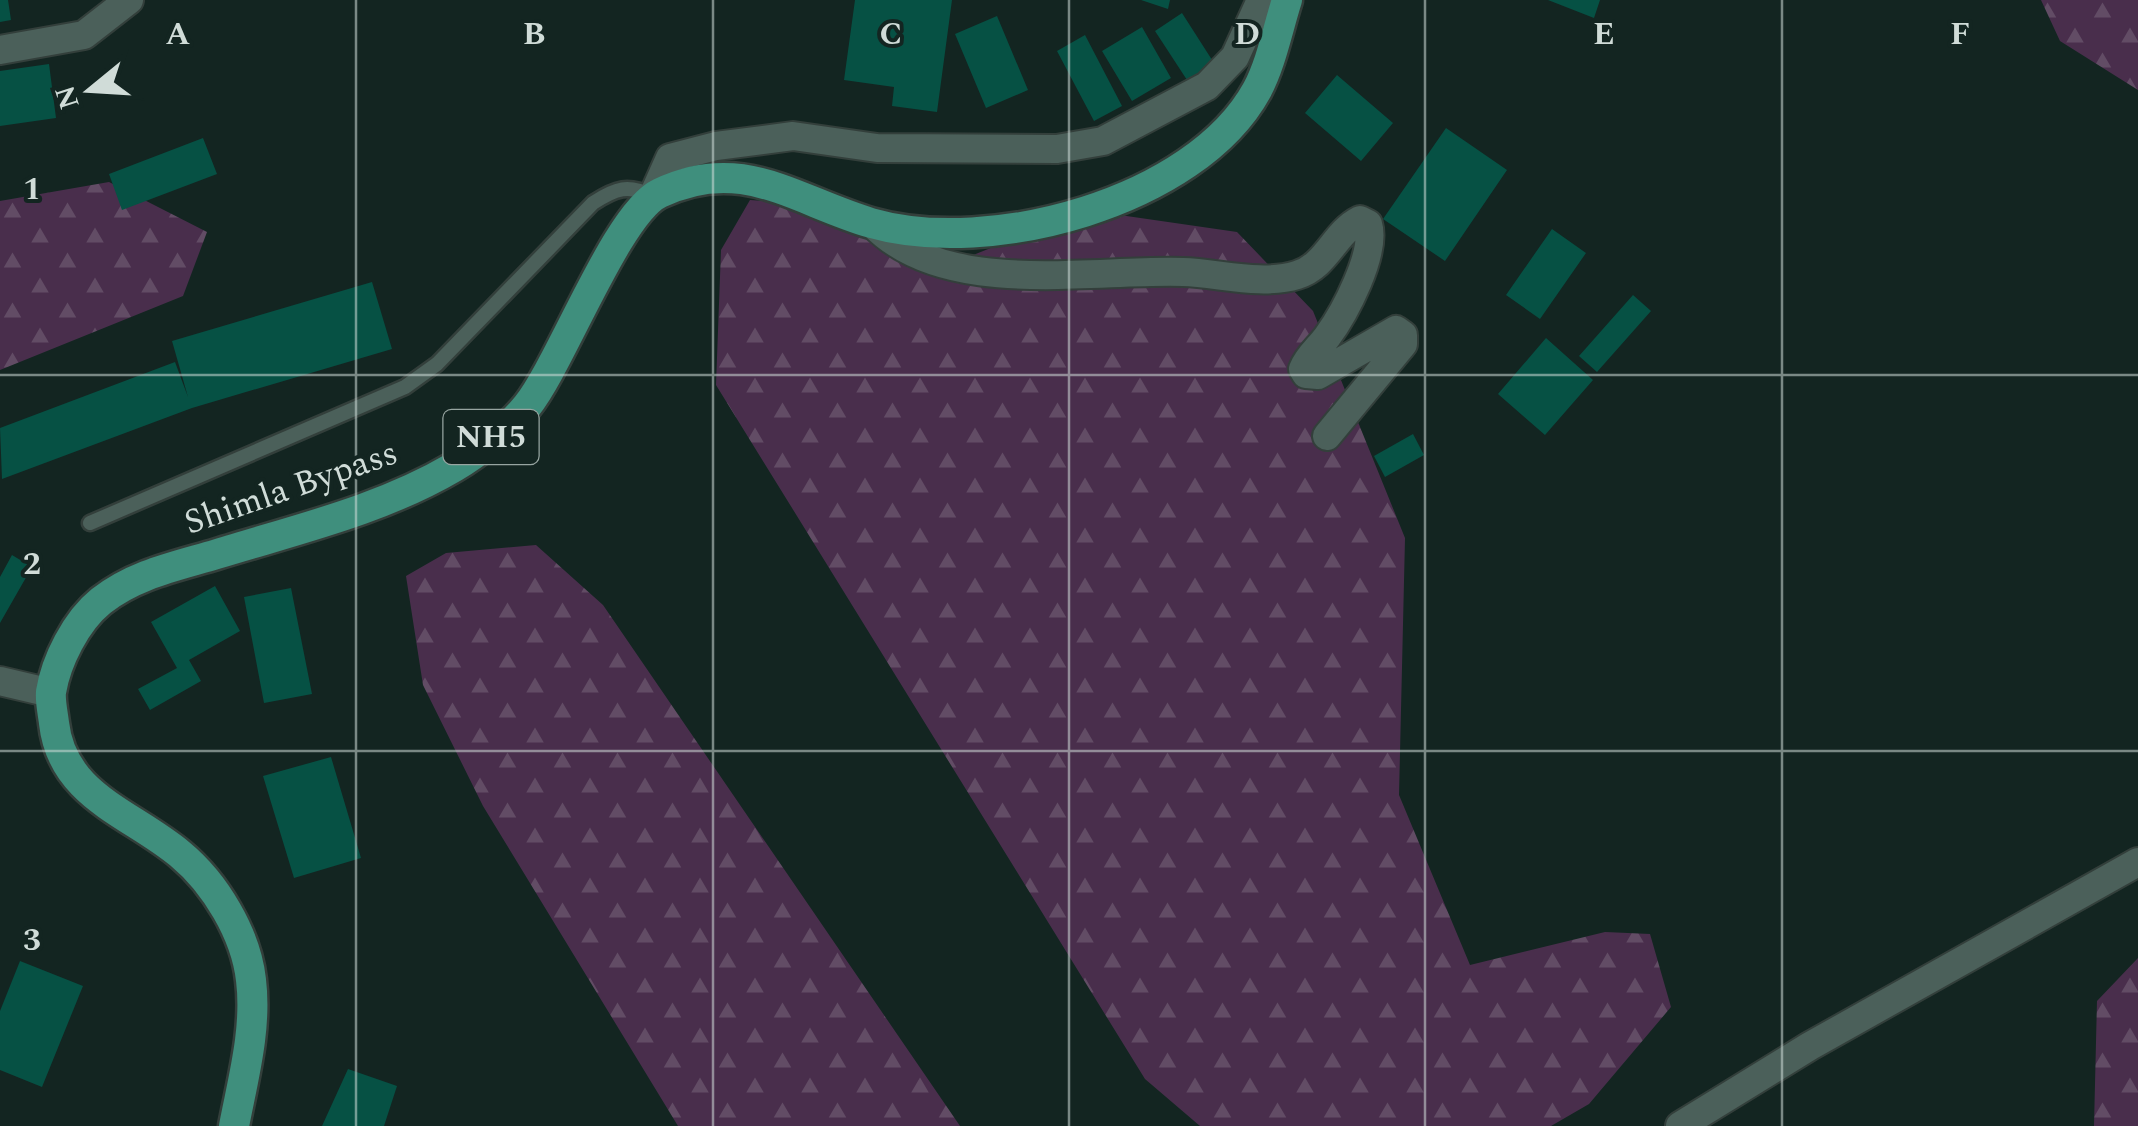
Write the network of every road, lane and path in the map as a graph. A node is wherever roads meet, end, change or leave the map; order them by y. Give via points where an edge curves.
1 (129, 0) edge
2 (1260, 0) edge
3 (1288, 0) edge
4 (0, 50) edge
5 (653, 196) junction
6 (873, 224) junction
7 (1327, 436) dead end
8 (90, 524) dead end
9 (0, 681) edge
10 (51, 693) junction
11 (2138, 862) edge
12 (234, 1126) edge
13 (1680, 1126) edge

1 - 4 street via 84,35
2 - 5 street via 1235,57 1207,86 1103,141 1057,149 877,148 793,136 670,158
3 - 6 highway via 1256,90 1200,157 1114,201 1027,226 951,234
5 - 6 highway via 705,176 768,182
5 - 8 lane via 634,187 615,189 593,203 437,364 405,387
5 - 10 highway, Shimla Bypass / NH5 via 611,256 527,407 459,464 386,502 146,575 100,602 74,631
6 - 7 street via 916,258 952,266 1270,279 1318,264 1360,220 1371,232 1358,278 1344,312 1303,369 1318,375 1396,330 1403,344
9 - 10 street
10 - 12 highway, Shimla Bypass / NH5 via 57,750 88,794 182,855 231,914 251,978 250,1047
11 - 13 street

